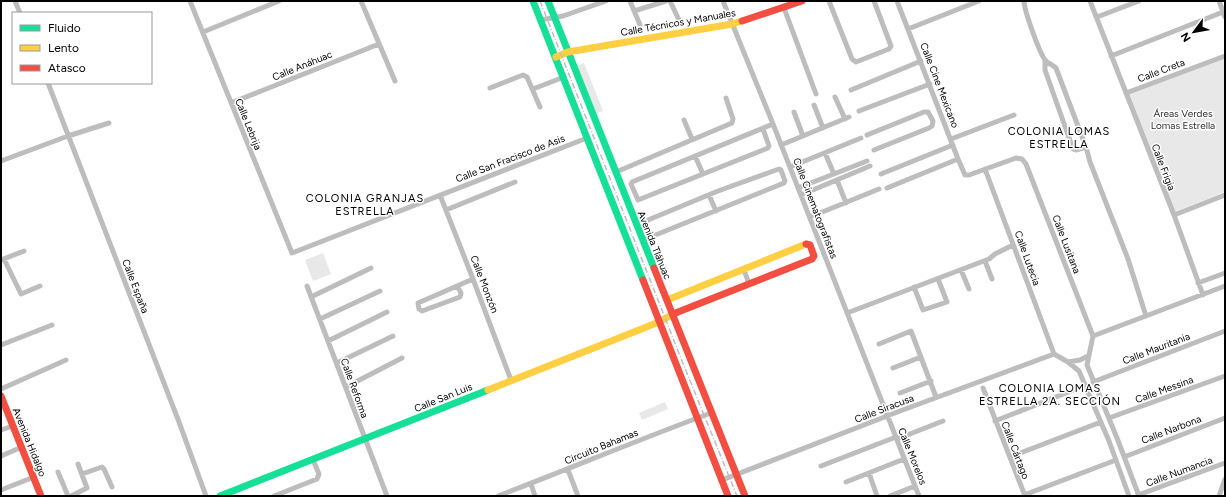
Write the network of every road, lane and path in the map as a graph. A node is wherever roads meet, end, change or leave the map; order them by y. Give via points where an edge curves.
1 (15, 1) edge
2 (190, 1) edge
3 (280, 1) edge
4 (361, 1) edge
5 (533, 1) edge
6 (548, 1) edge
7 (606, 1) edge
8 (630, 1) edge
9 (666, 1) edge
10 (670, 1) edge
11 (723, 1) edge
12 (802, 1) edge
13 (829, 1) edge
14 (874, 1) edge
15 (897, 1) edge
16 (979, 1) edge
17 (1024, 1) edge
18 (1090, 1) edge
19 (1139, 1) edge
20 (1219, 1) edge
21 (784, 8) junction
22 (634, 11) junction
23 (20, 12) edge
24 (1224, 15) edge
25 (1097, 17) junction
26 (555, 18) junction
27 (541, 20) junction
28 (679, 20) dead end
29 (732, 24) junction
30 (640, 25) dead end
31 (908, 29) junction
32 (203, 32) junction
33 (379, 44) junction
34 (568, 52) junction
35 (1111, 56) junction
36 (1225, 56) edge
37 (556, 57) junction
38 (1045, 60) junction
39 (921, 62) junction
40 (564, 76) junction
41 (395, 82) dead end
42 (48, 84) edge
43 (930, 84) junction
44 (490, 88) dead end
45 (533, 89) junction
46 (850, 90) dead end
47 (1126, 93) junction
48 (816, 94) dead end
49 (835, 97) dead end
50 (726, 98) dead end
51 (231, 103) junction
52 (814, 105) dead end
53 (540, 107) dead end
54 (859, 111) dead end
55 (794, 112) dead end
56 (1014, 114) dead end
57 (942, 115) junction
58 (932, 118) junction
59 (684, 120) dead end
60 (109, 123) dead end
61 (773, 124) junction
62 (824, 128) junction
63 (763, 129) junction
64 (867, 135) dead end
65 (68, 136) junction
66 (803, 136) junction
67 (587, 138) junction
68 (861, 138) dead end
69 (692, 139) junction
70 (951, 140) junction
71 (781, 145) junction
72 (953, 145) junction
73 (1086, 147) junction
74 (874, 150) dead end
75 (825, 153) junction
76 (695, 156) junction
77 (958, 159) junction
78 (1, 161) edge
79 (867, 161) dead end
80 (870, 166) dead end
81 (790, 167) junction
82 (985, 169) junction
83 (616, 172) junction
84 (702, 174) junction
85 (834, 174) junction
86 (881, 174) dead end
87 (836, 180) junction
88 (515, 182) dead end
89 (798, 188) junction
90 (887, 188) dead end
91 (879, 189) dead end
92 (440, 195) junction
93 (709, 195) junction
94 (801, 195) junction
95 (1225, 196) edge
96 (846, 203) junction
97 (446, 210) junction
98 (716, 211) junction
99 (1174, 215) junction
100 (810, 217) junction
101 (651, 237) junction
102 (643, 240) junction
103 (1013, 245) junction
104 (24, 252) dead end
105 (292, 253) joint
106 (2, 260) edge
107 (985, 261) junction
108 (371, 268) dead end
109 (744, 270) junction
110 (961, 270) junction
111 (1225, 273) edge
112 (938, 278) junction
113 (474, 279) junction
114 (992, 279) dead end
115 (1198, 283) junction
116 (749, 284) junction
117 (40, 286) dead end
118 (307, 286) dead end
119 (457, 286) junction
120 (1225, 286) edge
121 (914, 287) junction
122 (969, 289) dead end
123 (380, 290) dead end
124 (1203, 295) junction
125 (311, 297) junction
126 (666, 300) junction
127 (387, 312) dead end
128 (847, 313) junction
129 (672, 314) junction
130 (1146, 316) junction
131 (320, 318) junction
132 (659, 322) junction
133 (52, 324) dead end
134 (1225, 331) edge
135 (394, 336) dead end
136 (1093, 336) junction
137 (328, 341) junction
138 (879, 344) dead end
139 (1, 345) edge
140 (1054, 354) junction
141 (1088, 356) junction
142 (921, 357) junction
143 (402, 358) dead end
144 (66, 360) dead end
145 (1068, 362) junction
146 (337, 363) junction
147 (893, 368) dead end
148 (1225, 376) edge
149 (511, 380) junction
150 (931, 381) junction
151 (1093, 382) junction
152 (1086, 385) junction
153 (346, 387) junction
154 (983, 388) dead end
155 (1, 389) edge
156 (900, 393) dead end
157 (1, 396) edge
158 (936, 398) junction
159 (711, 413) junction
160 (887, 416) junction
161 (697, 418) junction
162 (1109, 418) junction
163 (1225, 418) edge
164 (995, 420) junction
165 (943, 421) dead end
166 (890, 422) joint
167 (1101, 422) junction
168 (13, 426) junction
169 (1, 430) edge
170 (896, 438) junction
171 (1117, 438) junction
172 (364, 439) junction
173 (1109, 441) junction
174 (22, 447) junction
175 (1, 456) edge
176 (1010, 457) junction
177 (1124, 458) junction
178 (904, 459) junction
179 (313, 460) junction
180 (1116, 460) junction
181 (1225, 463) edge
182 (78, 464) dead end
183 (820, 466) dead end
184 (568, 470) junction
185 (58, 472) dead end
186 (869, 473) junction
187 (82, 474) junction
188 (737, 474) junction
189 (34, 477) junction
190 (722, 480) junction
191 (1225, 480) edge
192 (846, 482) dead end
193 (531, 484) junction
194 (915, 486) junction
195 (112, 487) dead end
196 (1, 490) edge
197 (41, 496) edge
198 (69, 496) edge
199 (206, 496) edge
200 (220, 496) edge
201 (274, 496) edge
202 (387, 496) edge
203 (498, 496) edge
204 (535, 496) edge
205 (578, 496) edge
206 (728, 496) edge
207 (745, 496) edge
208 (877, 496) edge
209 (890, 496) edge
210 (919, 496) edge
211 (1024, 496) edge
212 (1129, 496) edge
213 (1139, 496) edge
214 (1218, 496) edge

1 - 23 street
2 - 32 street, Calle Lebrija
3 - 32 street
4 - 33 street
5 - 27 street
6 - 26 street, Avenida Tláhuac
7 - 26 street
8 - 22 street
9 - 22 street
10 - 28 street
11 - 29 street, Calle Cinematografistas
12 - 21 street, Calle Técnicos y Manuales
13 - 14 street via 852,59 856,62 891,46
15 - 31 street, Calle Cine Mexicano
16 - 31 street
17 - 38 street
18 - 25 street, Calle Frigia
19 - 25 street
20 - 24 street
21 - 29 street, Calle Técnicos y Manuales
21 - 48 street
22 - 30 street
24 - 35 street
25 - 35 street, Calle Frigia
26 - 27 street
26 - 34 street, Avenida Tláhuac
27 - 37 street
29 - 34 street, Calle Técnicos y Manuales
29 - 61 street, Calle Cinematografistas
31 - 39 street, Calle Cine Mexicano
32 - 51 street, Calle Lebrija
33 - 41 street
33 - 51 street, Calle Anáhuac
34 - 37 street, Calle Técnicos y Manuales
34 - 83 street, Avenida Tláhuac
35 - 47 street, Calle Frigia
36 - 47 street, Calle Creta
37 - 40 street
38 - 73 street via 1056,68
38 - 73 street via 1046,75 1073,148 1076,150
39 - 43 street, Calle Cine Mexicano
39 - 46 street
40 - 45 street
40 - 67 street
42 - 65 street, Calle España
43 - 54 street
43 - 57 street, Calle Cine Mexicano
44 - 45 street via 523,75 528,77
45 - 53 street
47 - 99 street, Calle Frigia
49 - 62 street via 847,118
50 - 69 street via 732,123
51 - 105 street, Calle Lebrija
52 - 62 street
55 - 66 street
56 - 70 street
57 - 58 street
57 - 70 street, Calle Cine Mexicano
58 - 64 street via 928,112 924,112
58 - 74 street via 932,126 929,128
59 - 69 street
60 - 65 street
61 - 63 street
61 - 71 street, Calle Cinematografistas
62 - 66 street
63 - 76 street
63 - 84 street via 768,148
65 - 78 street
65 - 199 street, Calle España
66 - 71 street
67 - 92 street, Calle San Fracisco de Asis
67 - 132 street
68 - 75 street
69 - 83 street
70 - 72 street, Calle Cine Mexicano
71 - 81 street, Calle Cinematografistas
72 - 77 street, Calle Cine Mexicano
72 - 86 street
73 - 130 street
75 - 81 street
75 - 85 street
76 - 84 street
76 - 84 street via 631,184 639,200
77 - 82 street, Calle Cine Mexicano via 966,175
77 - 90 street
79 - 85 street
80 - 87 street
81 - 89 street, Calle Cinematografistas
82 - 103 street, Calle Lutecia
82 - 136 street, Calle Lusitana via 1016,158 1022,159 1026,164
83 - 102 street, Avenida Tláhuac
85 - 89 street
87 - 94 street
87 - 96 street
88 - 97 street
89 - 94 street, Calle Cinematografistas
91 - 96 street
92 - 97 street, Calle Monzón
92 - 105 street, Calle San Fracisco de Asis
93 - 98 street
93 - 98 street via 781,170 784,183
93 - 101 street via 648,220 646,223
94 - 100 street, Calle Cinematografistas
95 - 99 street
96 - 100 street
97 - 113 street, Calle Monzón
98 - 101 street
99 - 115 street, Calle Frigia
100 - 128 street, Calle Cinematografistas
101 - 102 street
102 - 126 street, Avenida Tláhuac
103 - 107 street
103 - 140 street, Calle Lutecia
104 - 106 street
106 - 117 street via 21,294
107 - 110 street
107 - 114 street
108 - 125 street
109 - 116 street
109 - 116 street, Calle San Luis via 806,244 810,245 814,256
109 - 126 street
110 - 112 street
110 - 122 street
111 - 115 street
112 - 121 street
112 - 121 street via 947,302 923,310
113 - 119 street
113 - 149 street, Calle Monzón
115 - 124 street, Calle Frigia
116 - 129 street, Calle San Luis
118 - 125 street, Calle Reforma
119 - 119 street via 418,303 420,310 460,297 461,293
120 - 124 street
121 - 128 street
123 - 131 street
124 - 130 street
125 - 131 street, Calle Reforma
126 - 129 street, Avenida Tláhuac
127 - 137 street
128 - 160 street, Calle Cinematografistas
129 - 132 street, Calle San Luis
129 - 159 street, Avenida Tláhuac
130 - 136 street
131 - 137 street, Calle Reforma
132 - 149 street, Calle San Luis
132 - 161 street
133 - 139 street
134 - 151 street, Calle Mauritania
135 - 146 street
136 - 141 street
137 - 146 street, Calle Reforma
138 - 142 street via 911,331
140 - 145 street
140 - 158 street, Calle Siracusa
141 - 145 street
141 - 151 street via 1087,365
142 - 147 street
142 - 150 street
143 - 153 street
144 - 155 street
145 - 152 street via 1079,371
146 - 153 street, Calle Reforma
148 - 162 street, Calle Messina
149 - 172 street, Calle San Luis
150 - 156 street
150 - 158 street
151 - 162 street
152 - 164 street
152 - 167 street
153 - 172 street, Calle Reforma
154 - 164 street, Calle Cártago
157 - 168 street, Avenida Hidalgo
158 - 160 street, Calle Siracusa
159 - 161 street, Circuito Bahamas
159 - 188 street, Avenida Tláhuac
160 - 166 street, Calle Cinematografistas
160 - 188 street, Calle Siracusa
161 - 184 street, Circuito Bahamas
161 - 190 street
162 - 171 street
163 - 177 street, Calle Narbona
164 - 176 street, Calle Cártago
165 - 170 street
166 - 170 street, Calle Morelos
167 - 173 street
167 - 176 street
168 - 169 street
168 - 174 street, Avenida Hidalgo
170 - 178 street, Calle Morelos
170 - 183 street
171 - 173 street
171 - 177 street
172 - 179 street, Calle San Luis
172 - 202 street, Calle Reforma
173 - 180 street
174 - 175 street
174 - 189 street, Avenida Hidalgo
176 - 211 street, Calle Cártago
177 - 213 street
178 - 186 street
178 - 194 street, Calle Morelos
179 - 200 street, Calle San Luis
179 - 201 street via 319,474 317,479
180 - 211 street
180 - 212 street
181 - 213 street, Calle Numancia
182 - 187 street
184 - 193 street, Circuito Bahamas
184 - 205 street
185 - 198 street
186 - 192 street
186 - 208 street
187 - 195 street via 102,467
187 - 198 street via 87,488
188 - 190 street, Calle Siracusa
188 - 207 street, Avenida Tláhuac
189 - 196 street
189 - 197 street, Avenida Hidalgo
190 - 206 street
191 - 214 street
193 - 203 street, Circuito Bahamas
193 - 204 street
194 - 209 street
194 - 210 street, Calle Morelos

